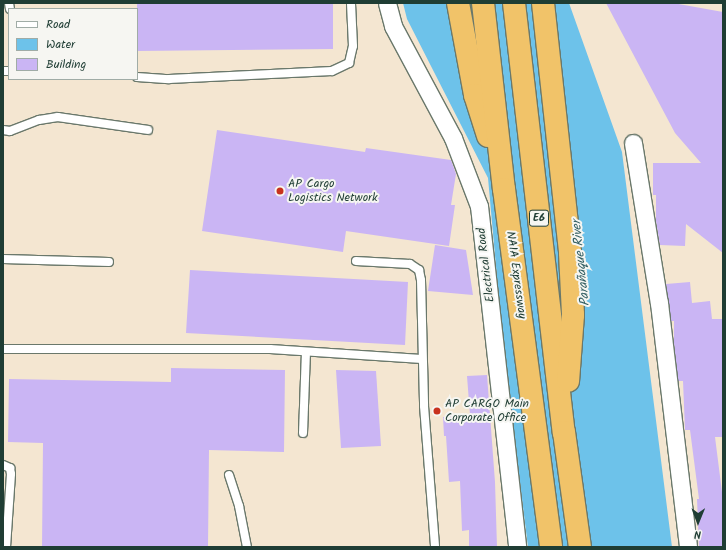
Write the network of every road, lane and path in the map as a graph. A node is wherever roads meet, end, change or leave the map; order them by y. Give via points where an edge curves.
1 (351, 3) edge
2 (387, 3) edge
3 (458, 3) edge
4 (483, 3) edge
5 (514, 3) edge
6 (543, 3) edge
7 (138, 77) edge
8 (3, 130) edge
9 (148, 130) dead end
10 (633, 143) dead end
11 (504, 189) junction
12 (3, 259) edge
13 (356, 261) dead end
14 (109, 262) dead end
15 (3, 349) edge
16 (306, 352) junction
17 (422, 360) junction
18 (564, 432) junction
19 (304, 434) dead end
20 (3, 465) edge
21 (229, 474) dead end
22 (6, 500) edge
23 (6, 547) edge
24 (247, 547) edge
25 (435, 547) edge
26 (517, 547) edge
27 (551, 547) edge
28 (580, 547) edge
29 (688, 547) edge

1 - 7 lane via 352,46 348,63 332,71
2 - 26 street, Electrical Road via 393,26 453,138 479,206
3 - 11 highway via 475,95
4 - 11 highway, NAIA Expressway
5 - 18 highway, E6
6 - 18 highway via 570,253 573,314
8 - 9 lane via 10,131 39,120 58,117
10 - 29 street via 659,303
11 - 27 highway, NAIA Expressway
12 - 14 lane
13 - 17 lane via 410,264 419,270
15 - 16 lane via 264,349
16 - 17 lane
16 - 19 lane
17 - 25 lane
18 - 28 highway, E6
20 - 22 lane via 10,468 11,474
21 - 24 lane via 239,506
22 - 23 lane

